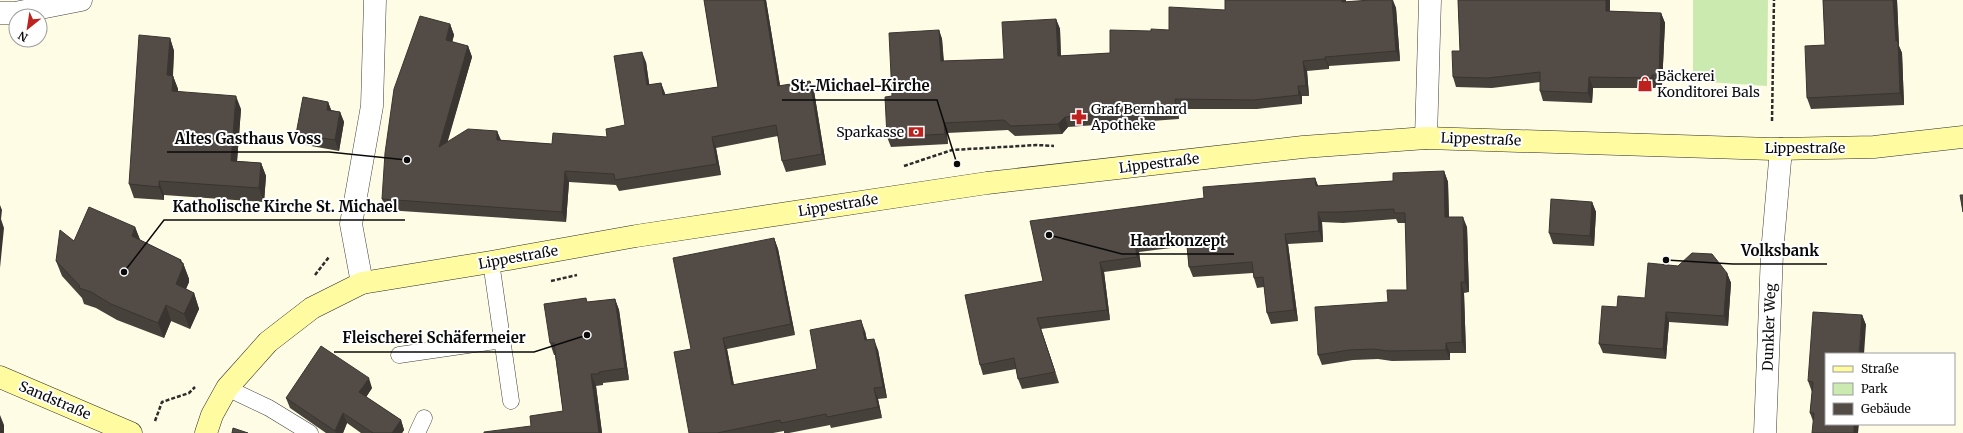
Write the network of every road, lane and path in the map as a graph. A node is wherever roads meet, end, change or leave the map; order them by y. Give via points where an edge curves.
1 (81, 0) edge
2 (375, 0) edge
3 (1430, 0) edge
4 (1774, 0) edge
5 (0, 13) edge
6 (1963, 137) edge
7 (1426, 138) junction
8 (1777, 149) junction
9 (330, 250) dead end
10 (491, 262) junction
11 (313, 277) dead end
12 (362, 283) junction
13 (502, 340) junction
14 (399, 355) dead end
15 (0, 377) edge
16 (199, 382) dead end
17 (227, 388) junction
18 (511, 401) dead end
19 (424, 418) dead end
20 (154, 427) dead end
21 (131, 433) edge
22 (206, 433) edge
23 (310, 433) edge
24 (417, 433) edge
25 (1766, 433) edge

1 - 5 street
2 - 12 street via 372,106 351,224
3 - 7 street
4 - 8 path
6 - 8 main road, Lippestraße via 1874,147
7 - 8 main road, Lippestraße
7 - 10 main road, Lippestraße via 1303,147 971,185 636,236
8 - 25 street, Dunkler Weg
9 - 11 path via 329,256
10 - 12 main road, Lippestraße
10 - 13 lane
12 - 17 main road, Lippestraße via 312,308 268,342
13 - 14 lane
13 - 18 lane
15 - 21 main road, Sandstraße
16 - 20 path via 189,394 162,402
17 - 22 main road, Lippestraße
17 - 23 lane via 269,408
19 - 24 lane

